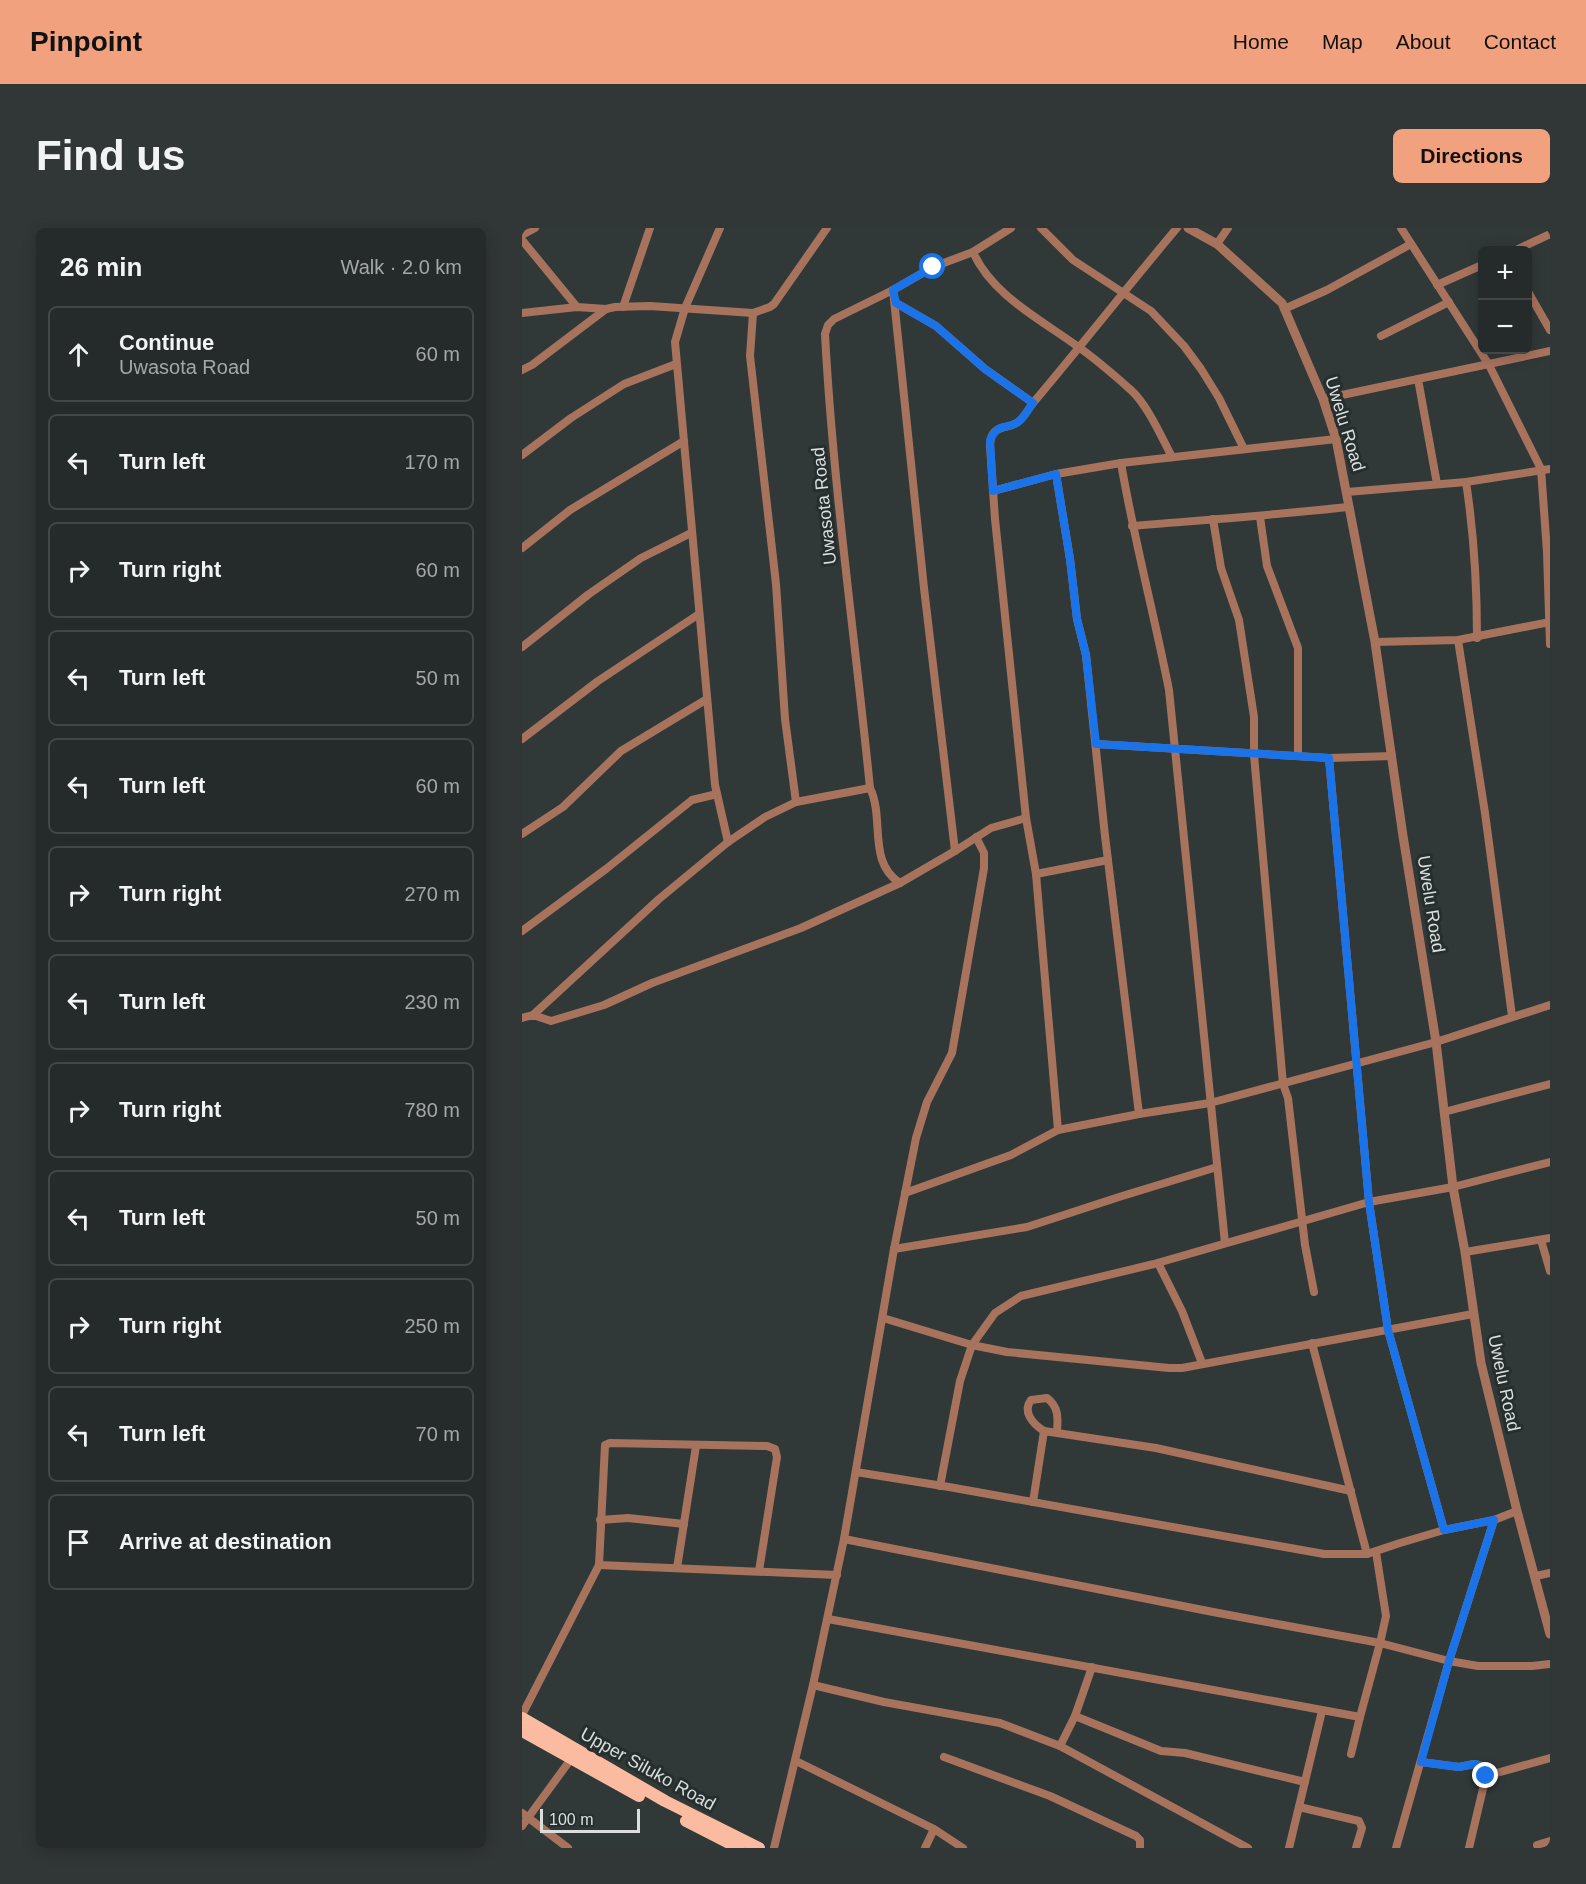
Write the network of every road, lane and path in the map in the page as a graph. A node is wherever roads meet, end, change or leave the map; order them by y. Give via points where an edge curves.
1 (535, 228) edge
2 (650, 228) edge
3 (720, 228) edge
4 (827, 228) edge
5 (1041, 228) edge
6 (1177, 228) edge
7 (1188, 228) edge
8 (1228, 228) edge
9 (1401, 228) edge
10 (1005, 229) edge
11 (1550, 234) edge
12 (522, 238) edge
13 (1217, 244) junction
14 (1411, 244) junction
15 (1524, 246) edge
16 (973, 252) junction
17 (1478, 267) edge
18 (1437, 285) junction
19 (893, 290) junction
20 (1122, 293) junction
21 (1532, 299) edge
22 (1449, 302) junction
23 (896, 303) junction
24 (577, 307) junction
25 (624, 307) junction
26 (685, 308) junction
27 (606, 309) junction
28 (1284, 309) junction
29 (522, 313) edge
30 (753, 313) junction
31 (1550, 330) edge
32 (1381, 336) dead end
33 (1080, 348) junction
34 (1550, 351) edge
35 (676, 364) junction
36 (1489, 365) junction
37 (522, 370) edge
38 (1418, 380) junction
39 (1323, 399) junction
40 (1033, 403) junction
41 (1336, 439) junction
42 (684, 441) junction
43 (1244, 448) junction
44 (522, 455) edge
45 (1172, 457) junction
46 (1121, 463) junction
47 (1546, 469) edge
48 (1056, 474) junction
49 (1466, 482) junction
50 (1437, 484) junction
51 (993, 491) junction
52 (1347, 492) junction
53 (1348, 507) junction
54 (1260, 517) junction
55 (1214, 519) junction
56 (1132, 526) junction
57 (691, 533) junction
58 (522, 548) edge
59 (1549, 552) edge
60 (699, 614) junction
61 (1549, 622) edge
62 (1477, 638) junction
63 (1458, 640) junction
64 (1375, 642) junction
65 (1550, 644) edge
66 (522, 647) edge
67 (707, 699) junction
68 (522, 739) edge
69 (1096, 744) junction
70 (1175, 749) junction
71 (1254, 754) junction
72 (1298, 756) junction
73 (1392, 756) junction
74 (1329, 758) junction
75 (870, 788) junction
76 (717, 794) junction
77 (795, 802) junction
78 (1026, 818) junction
79 (522, 834) edge
80 (976, 837) junction
81 (728, 842) junction
82 (955, 851) junction
83 (1108, 860) junction
84 (1036, 874) junction
85 (900, 883) junction
86 (522, 931) edge
87 (1550, 1005) edge
88 (533, 1015) junction
89 (1512, 1016) junction
90 (522, 1018) edge
91 (1436, 1042) junction
92 (1357, 1065) junction
93 (1283, 1084) junction
94 (1550, 1084) edge
95 (1210, 1103) junction
96 (1444, 1112) junction
97 (1139, 1114) junction
98 (1058, 1130) junction
99 (1550, 1162) edge
100 (1217, 1167) junction
101 (1453, 1186) junction
102 (905, 1193) junction
103 (1369, 1202) junction
104 (1302, 1221) junction
105 (1550, 1238) edge
106 (1541, 1240) junction
107 (1226, 1243) junction
108 (894, 1249) junction
109 (1465, 1252) junction
110 (1158, 1263) junction
111 (1550, 1271) edge
112 (1314, 1292) dead end
113 (1473, 1314) junction
114 (883, 1318) junction
115 (1388, 1330) junction
116 (1312, 1343) junction
117 (972, 1345) junction
118 (1202, 1363) junction
119 (1044, 1431) junction
120 (1057, 1432) junction
121 (696, 1446) junction
122 (856, 1472) junction
123 (940, 1486) junction
124 (1351, 1491) junction
125 (1033, 1502) junction
126 (1517, 1511) junction
127 (600, 1520) junction
128 (1494, 1520) junction
129 (684, 1524) junction
130 (1444, 1530) junction
131 (844, 1539) junction
132 (1376, 1552) junction
133 (1367, 1554) junction
134 (598, 1565) junction
135 (677, 1568) junction
136 (759, 1572) junction
137 (1550, 1573) edge
138 (837, 1575) junction
139 (1536, 1576) junction
140 (828, 1619) junction
141 (1550, 1634) edge
142 (1380, 1643) junction
143 (1449, 1661) junction
144 (1550, 1664) edge
145 (1092, 1667) junction
146 (813, 1685) junction
147 (1322, 1711) junction
148 (1075, 1716) junction
149 (1359, 1716) junction
150 (522, 1717) edge
151 (522, 1731) edge
152 (1060, 1746) junction
153 (1352, 1754) dead end
154 (944, 1756) dead end
155 (1550, 1758) edge
156 (571, 1759) junction
157 (796, 1761) junction
158 (1421, 1762) junction
159 (1486, 1776) junction
160 (1305, 1782) junction
161 (1299, 1807) junction
162 (526, 1815) edge
163 (522, 1826) edge
164 (934, 1829) junction
165 (954, 1841) junction
166 (1550, 1841) edge
167 (1537, 1845) dead end
168 (568, 1848) edge
169 (738, 1848) edge
170 (759, 1848) edge
171 (774, 1848) edge
172 (925, 1848) edge
173 (945, 1848) edge
174 (963, 1848) edge
175 (1140, 1848) edge
176 (1248, 1848) edge
177 (1289, 1848) edge
178 (1356, 1848) edge
179 (1396, 1848) edge
180 (1469, 1848) edge

1 - 12 street
2 - 25 street
3 - 26 street
4 - 30 street via 774,304
5 - 20 street via 1073,260
6 - 20 street
7 - 13 street, Uwelu Road
8 - 13 street
9 - 14 street
10 - 16 street, Uwasota Road
11 - 15 street
12 - 24 street
13 - 28 street, Uwelu Road via 1276,296
14 - 18 street
14 - 28 street
16 - 19 street, Uwasota Road via 933,267
16 - 33 street via 991,282
17 - 18 street
18 - 22 street
19 - 23 street
19 - 75 street, Uwasota Road via 834,319 825,334 841,535
20 - 33 street
20 - 43 street via 1151,310 1184,346 1219,398
21 - 31 street
22 - 32 street
22 - 36 street
23 - 40 street via 936,326 985,369
23 - 82 street
24 - 27 street
24 - 29 street
25 - 26 street
25 - 27 street
26 - 30 street
26 - 35 street via 675,342
27 - 37 street
28 - 39 street, Uwelu Road
30 - 77 street via 750,356
33 - 40 street
33 - 45 street via 1133,392
34 - 36 street
35 - 42 street
35 - 44 street via 624,384
36 - 38 street
36 - 47 street
38 - 39 street
38 - 50 street
39 - 41 street, Uwelu Road
40 - 51 street via 1018,423 1000,428 990,440
41 - 43 street
41 - 52 street, Uwelu Road
42 - 57 street
42 - 58 street via 570,510
43 - 45 street
45 - 46 street
46 - 48 street
46 - 56 street
47 - 49 street
47 - 59 street
48 - 51 street
48 - 69 street via 1086,655
49 - 50 street
49 - 62 street via 1477,579
50 - 52 street
51 - 78 street
52 - 53 street, Uwelu Road
53 - 54 street
53 - 64 street, Uwelu Road
54 - 55 street
54 - 72 street via 1267,566 1298,648
55 - 56 street
55 - 71 street via 1221,568 1239,620 1254,717
56 - 70 street via 1169,690
57 - 60 street
57 - 66 street via 641,558
59 - 61 street
60 - 67 street
60 - 68 street via 598,681
61 - 62 street
61 - 65 street
62 - 63 street
63 - 64 street
63 - 89 street
64 - 73 street, Uwelu Road
67 - 76 street
67 - 79 street via 621,751 563,807
69 - 70 street
69 - 83 street
70 - 71 street
70 - 95 street
71 - 72 street
71 - 93 street
72 - 74 street
73 - 74 street
73 - 91 street, Uwelu Road
74 - 92 street
75 - 77 street
75 - 85 street, Uwasota Road via 876,799 882,861 891,877
76 - 81 street
76 - 86 street via 692,800
77 - 81 street
78 - 80 street via 990,828
78 - 84 street
80 - 82 street
80 - 102 street via 984,853 984,868 952,1053 927,1102
81 - 88 street via 658,899
82 - 85 street
83 - 84 street
83 - 97 street
84 - 98 street
85 - 88 street via 801,928 652,983 604,1005 551,1021
87 - 89 street
88 - 90 street
89 - 91 street
91 - 92 street
91 - 96 street, Uwelu Road
92 - 93 street
92 - 103 street
93 - 95 street
93 - 104 street via 1288,1098
94 - 96 street
95 - 97 street
95 - 100 street
96 - 101 street, Uwelu Road
97 - 98 street
98 - 102 street via 1011,1155
99 - 101 street
100 - 107 street
100 - 108 street via 1027,1227
101 - 103 street
101 - 109 street, Uwelu Road
102 - 108 street
103 - 104 street
103 - 115 street
104 - 107 street
104 - 112 street
105 - 106 street
106 - 109 street
106 - 111 street
107 - 110 street
108 - 114 street
109 - 113 street, Uwelu Road
110 - 117 street via 1021,1296 994,1313
110 - 118 street
113 - 115 street
113 - 126 street, Uwelu Road
114 - 117 street
114 - 122 street
115 - 116 street
115 - 130 street
116 - 118 street
116 - 124 street
117 - 118 street via 1169,1368
117 - 123 street via 960,1381
119 - 120 street
119 - 120 street via 1028,1412 1031,1400 1047,1398 1053,1403
119 - 125 street
120 - 124 street via 1156,1448
121 - 127 street via 605,1445
121 - 129 street
121 - 136 street via 775,1449 777,1457
122 - 123 street
122 - 131 street
123 - 125 street
124 - 133 street
125 - 133 street via 1324,1554
126 - 128 street
126 - 139 street, Uwelu Road
127 - 129 street via 628,1518
127 - 134 street
128 - 130 street
128 - 143 street
129 - 135 street
130 - 132 street
131 - 138 street
131 - 142 street
132 - 133 street
132 - 142 street via 1386,1616
134 - 135 street
134 - 150 street
135 - 136 street
136 - 138 street
137 - 139 street
138 - 140 street
139 - 141 street, Uwelu Road
140 - 145 street
140 - 146 street
142 - 143 street
142 - 149 street
143 - 144 street via 1478,1666
143 - 158 street
145 - 147 street
145 - 148 street
146 - 152 street via 1000,1723
146 - 157 street
147 - 149 street
147 - 160 street
148 - 152 street
148 - 160 street via 1161,1751 1185,1753
149 - 153 street
150 - 170 main road, Upper Siluko Road via 665,1801
151 - 156 main road, Upper Siluko Road
152 - 176 street
154 - 175 street via 1050,1796 1136,1836
155 - 159 street
156 - 162 street
156 - 169 main road, Upper Siluko Road
157 - 164 street
157 - 171 street
158 - 159 street via 1459,1767 1479,1765
158 - 179 street
159 - 180 street
160 - 161 street
161 - 177 street
161 - 178 street via 1359,1821 1362,1828
162 - 163 street
162 - 168 street
164 - 165 street
164 - 172 street
165 - 173 street
165 - 174 street
166 - 167 street

